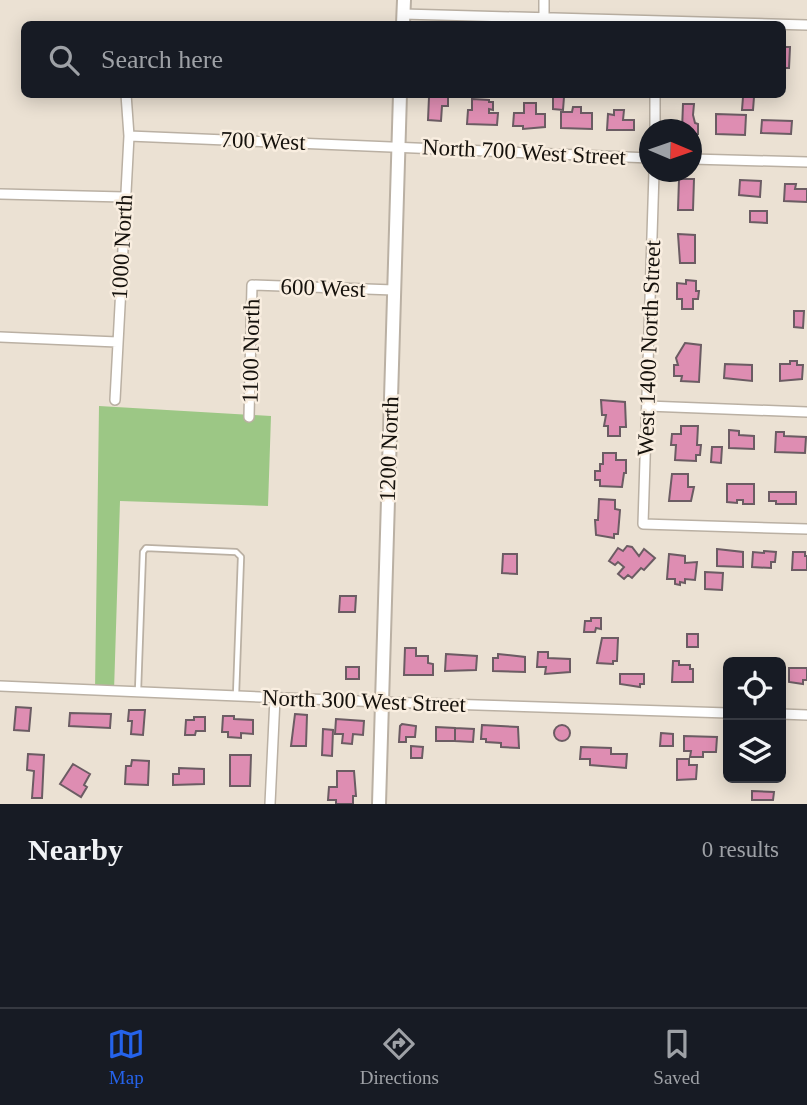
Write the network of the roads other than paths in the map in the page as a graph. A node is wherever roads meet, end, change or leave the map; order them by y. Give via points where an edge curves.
1 (404, 0) edge
2 (544, 0) edge
3 (544, 18) junction
4 (403, 19) edge
5 (611, 21) edge
6 (786, 25) edge
7 (807, 25) edge
8 (126, 98) edge
9 (400, 98) edge
10 (655, 98) edge
11 (655, 119) edge
12 (129, 136) junction
13 (398, 146) junction
14 (639, 158) edge
15 (702, 159) edge
16 (807, 162) edge
17 (654, 182) edge
18 (0, 194) edge
19 (124, 197) junction
20 (252, 285) joint
21 (394, 290) junction
22 (0, 337) edge
23 (117, 342) junction
24 (115, 400) dead end
25 (647, 406) junction
26 (807, 412) edge
27 (249, 417) dead end
28 (807, 529) edge
29 (0, 686) edge
30 (138, 692) junction
31 (236, 696) junction
32 (275, 698) junction
33 (382, 702) junction
34 (723, 713) edge
35 (786, 714) edge
36 (807, 715) edge
37 (270, 804) edge
38 (379, 804) edge

1 - 4 street
2 - 3 street
3 - 4 street
3 - 5 street
6 - 7 street
8 - 12 street, 1000 North
9 - 13 street, 1200 North
10 - 11 street
12 - 13 street, 700 West
12 - 19 street, 1000 North
13 - 14 street, North 700 West Street
13 - 21 street, 1200 North
15 - 16 street
17 - 25 street, West 1400 North Street
18 - 19 street
19 - 23 street, 1000 North
20 - 21 street, 600 West
20 - 27 street, 1100 North
21 - 33 street, 1200 North
22 - 23 street
23 - 24 street, 1000 North
25 - 26 street
25 - 28 street, West 1400 North Street via 643,524
29 - 30 street, North 300 West Street
30 - 31 street, North 300 West Street
30 - 31 lane via 146,548 236,552 241,557
31 - 32 street, North 300 West Street
32 - 33 street, North 300 West Street
32 - 37 street
33 - 34 street, North 300 West Street
33 - 38 street, 1200 North
35 - 36 street

